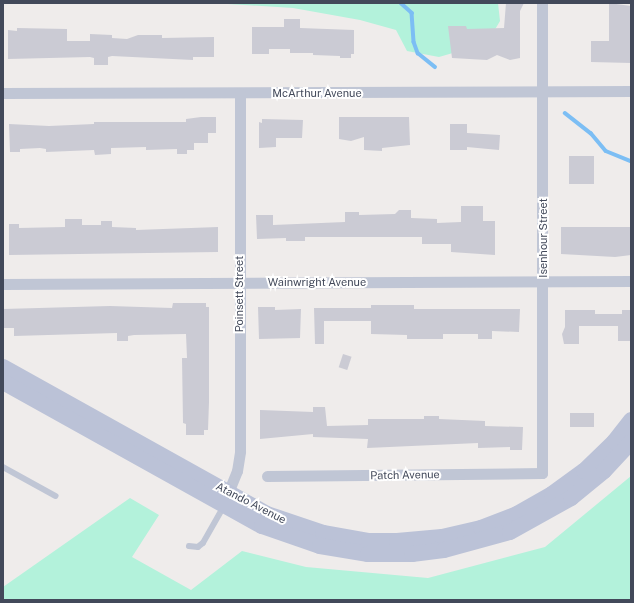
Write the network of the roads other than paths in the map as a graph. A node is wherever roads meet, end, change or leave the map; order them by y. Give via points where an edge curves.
1 (542, 3) edge
2 (631, 91) edge
3 (543, 92) junction
4 (3, 93) edge
5 (240, 93) junction
6 (631, 281) edge
7 (543, 282) junction
8 (239, 283) junction
9 (3, 284) edge
10 (3, 367) edge
11 (3, 382) edge
12 (631, 420) edge
13 (631, 442) edge
14 (3, 467) edge
15 (542, 473) joint
16 (267, 476) dead end
17 (56, 496) dead end
18 (226, 499) junction
19 (188, 546) dead end

1 - 3 street, Isenhour Street
2 - 3 street, McArthur Avenue
3 - 5 street, McArthur Avenue
3 - 7 street, Isenhour Street
4 - 5 street, McArthur Avenue
5 - 8 street, Poinsett Street
6 - 7 street, Wainwright Avenue
7 - 8 street, Wainwright Avenue
7 - 15 street, Isenhour Street
8 - 9 street, Wainwright Avenue
8 - 18 street, Poinsett Street via 240,451 237,471
10 - 18 main road, Atando Avenue
11 - 18 main road, Atando Avenue
12 - 18 main road, Atando Avenue via 589,466 540,502 492,524 442,537 384,541 324,533
13 - 18 main road, Atando Avenue via 593,481 547,513 496,536 444,550 398,554 336,549 276,532
14 - 17 lane
15 - 16 street, Patch Avenue
18 - 19 lane via 203,543 198,547

